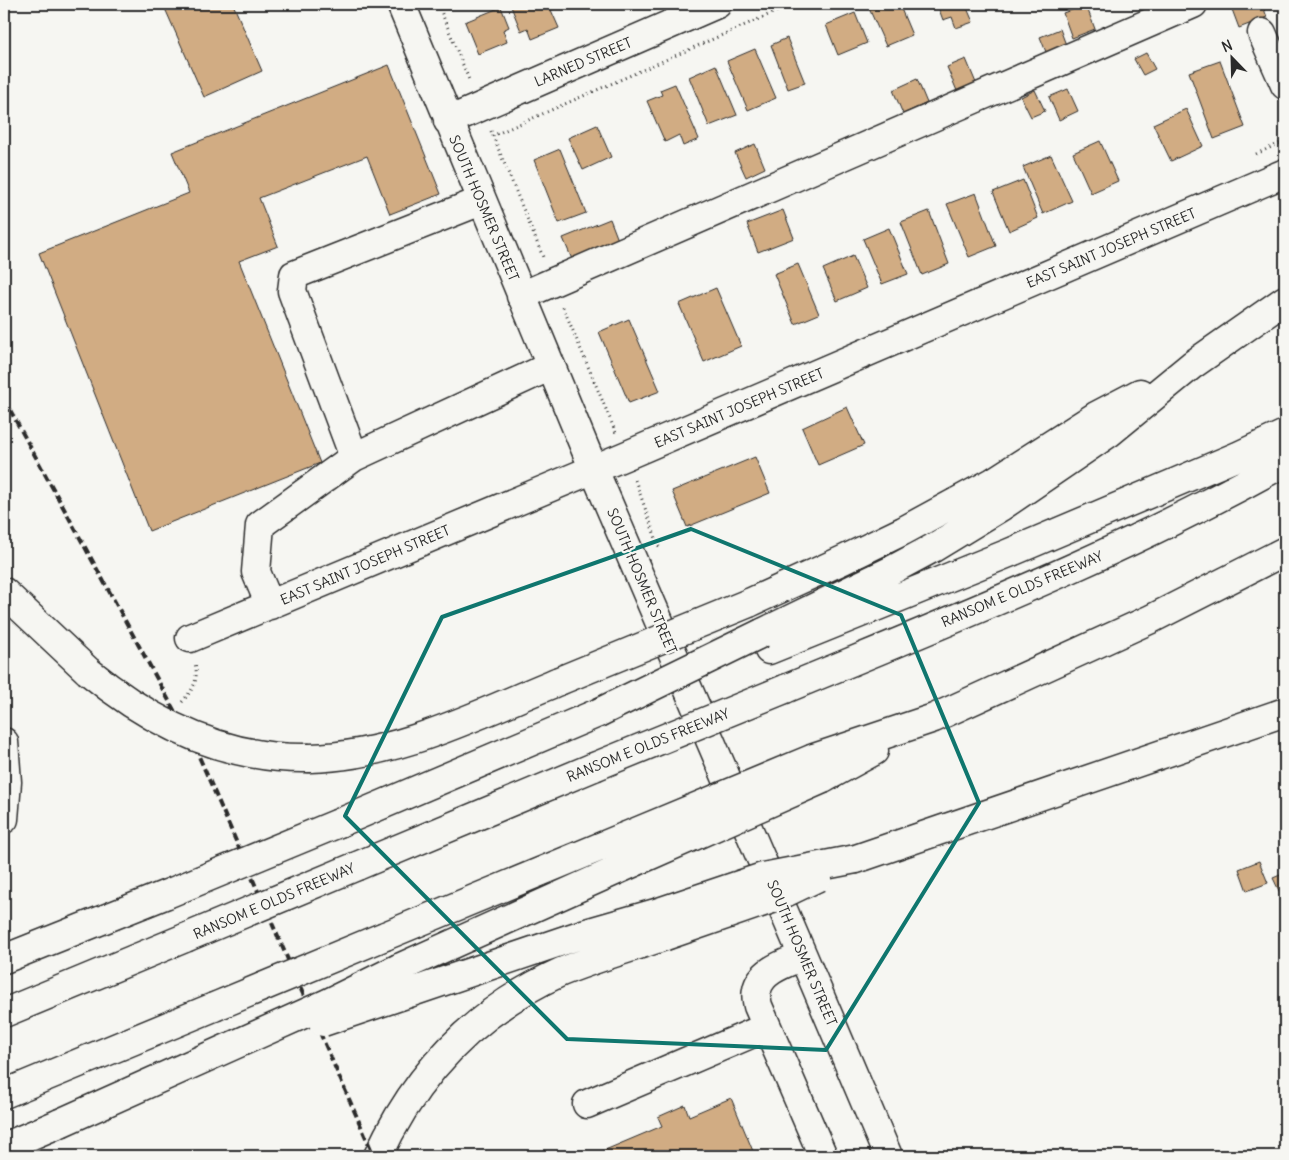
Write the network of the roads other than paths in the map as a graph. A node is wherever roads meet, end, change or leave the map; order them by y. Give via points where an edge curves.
1 (401, 4) edge
2 (717, 4) edge
3 (1193, 4) edge
4 (1262, 33) dead end
5 (1285, 85) edge
6 (448, 121) junction
7 (1285, 173) edge
8 (482, 202) junction
9 (521, 296) junction
10 (1285, 300) edge
11 (1192, 365) junction
12 (551, 366) junction
13 (1285, 434) edge
14 (354, 457) junction
15 (1285, 462) edge
16 (594, 470) junction
17 (1285, 551) edge
18 (4, 592) edge
19 (270, 605) junction
20 (190, 638) road end
21 (765, 642) junction
22 (1285, 712) edge
23 (4, 742) edge
24 (819, 769) junction
25 (4, 819) edge
26 (660, 924) junction
27 (803, 956) junction
28 (4, 959) edge
29 (4, 1013) edge
30 (767, 1027) junction
31 (4, 1094) edge
32 (587, 1104) dead end
33 (60, 1123) junction
34 (4, 1146) edge
35 (378, 1156) edge
36 (823, 1156) edge
37 (888, 1156) edge

1 - 6 main road, SOUTH HOSMER STREET
2 - 6 main road, LARNED STREET
3 - 9 main road
4 - 5 main road
6 - 8 main road, SOUTH HOSMER STREET
7 - 16 main road, EAST SAINT JOSEPH STREET
8 - 9 main road, SOUTH HOSMER STREET
8 - 14 main road via 294,275 292,291
9 - 12 main road, SOUTH HOSMER STREET
10 - 11 main road
11 - 18 main road, bridge via 1096,416 1012,470 903,531 843,560 749,603 426,736 352,755 270,756 195,738 170,727 88,671
11 - 21 main road via 1109,434 973,524
12 - 14 main road
12 - 16 main road, SOUTH HOSMER STREET
13 - 21 main road via 1009,553
14 - 19 main road via 260,525 256,572
15 - 29 main road, RANSOM E OLDS FREEWAY, bridge via 1084,564
16 - 19 main road, EAST SAINT JOSEPH STREET
16 - 27 main road, SOUTH HOSMER STREET
17 - 24 main road via 1151,619
19 - 20 main road, EAST SAINT JOSEPH STREET
21 - 28 main road, bridge via 339,823
22 - 26 main road, bridge via 856,859 764,877
23 - 25 main road via 8,782
24 - 31 main road, bridge via 624,837
24 - 33 main road, bridge via 635,862
26 - 33 main road, bridge via 566,940 337,1017
26 - 35 main road via 541,982 495,1010 466,1033 437,1062 403,1109
27 - 30 main road via 769,972 760,982 756,992 758,1006
27 - 37 main road, SOUTH HOSMER STREET
30 - 32 main road
30 - 36 main road
33 - 34 main road

